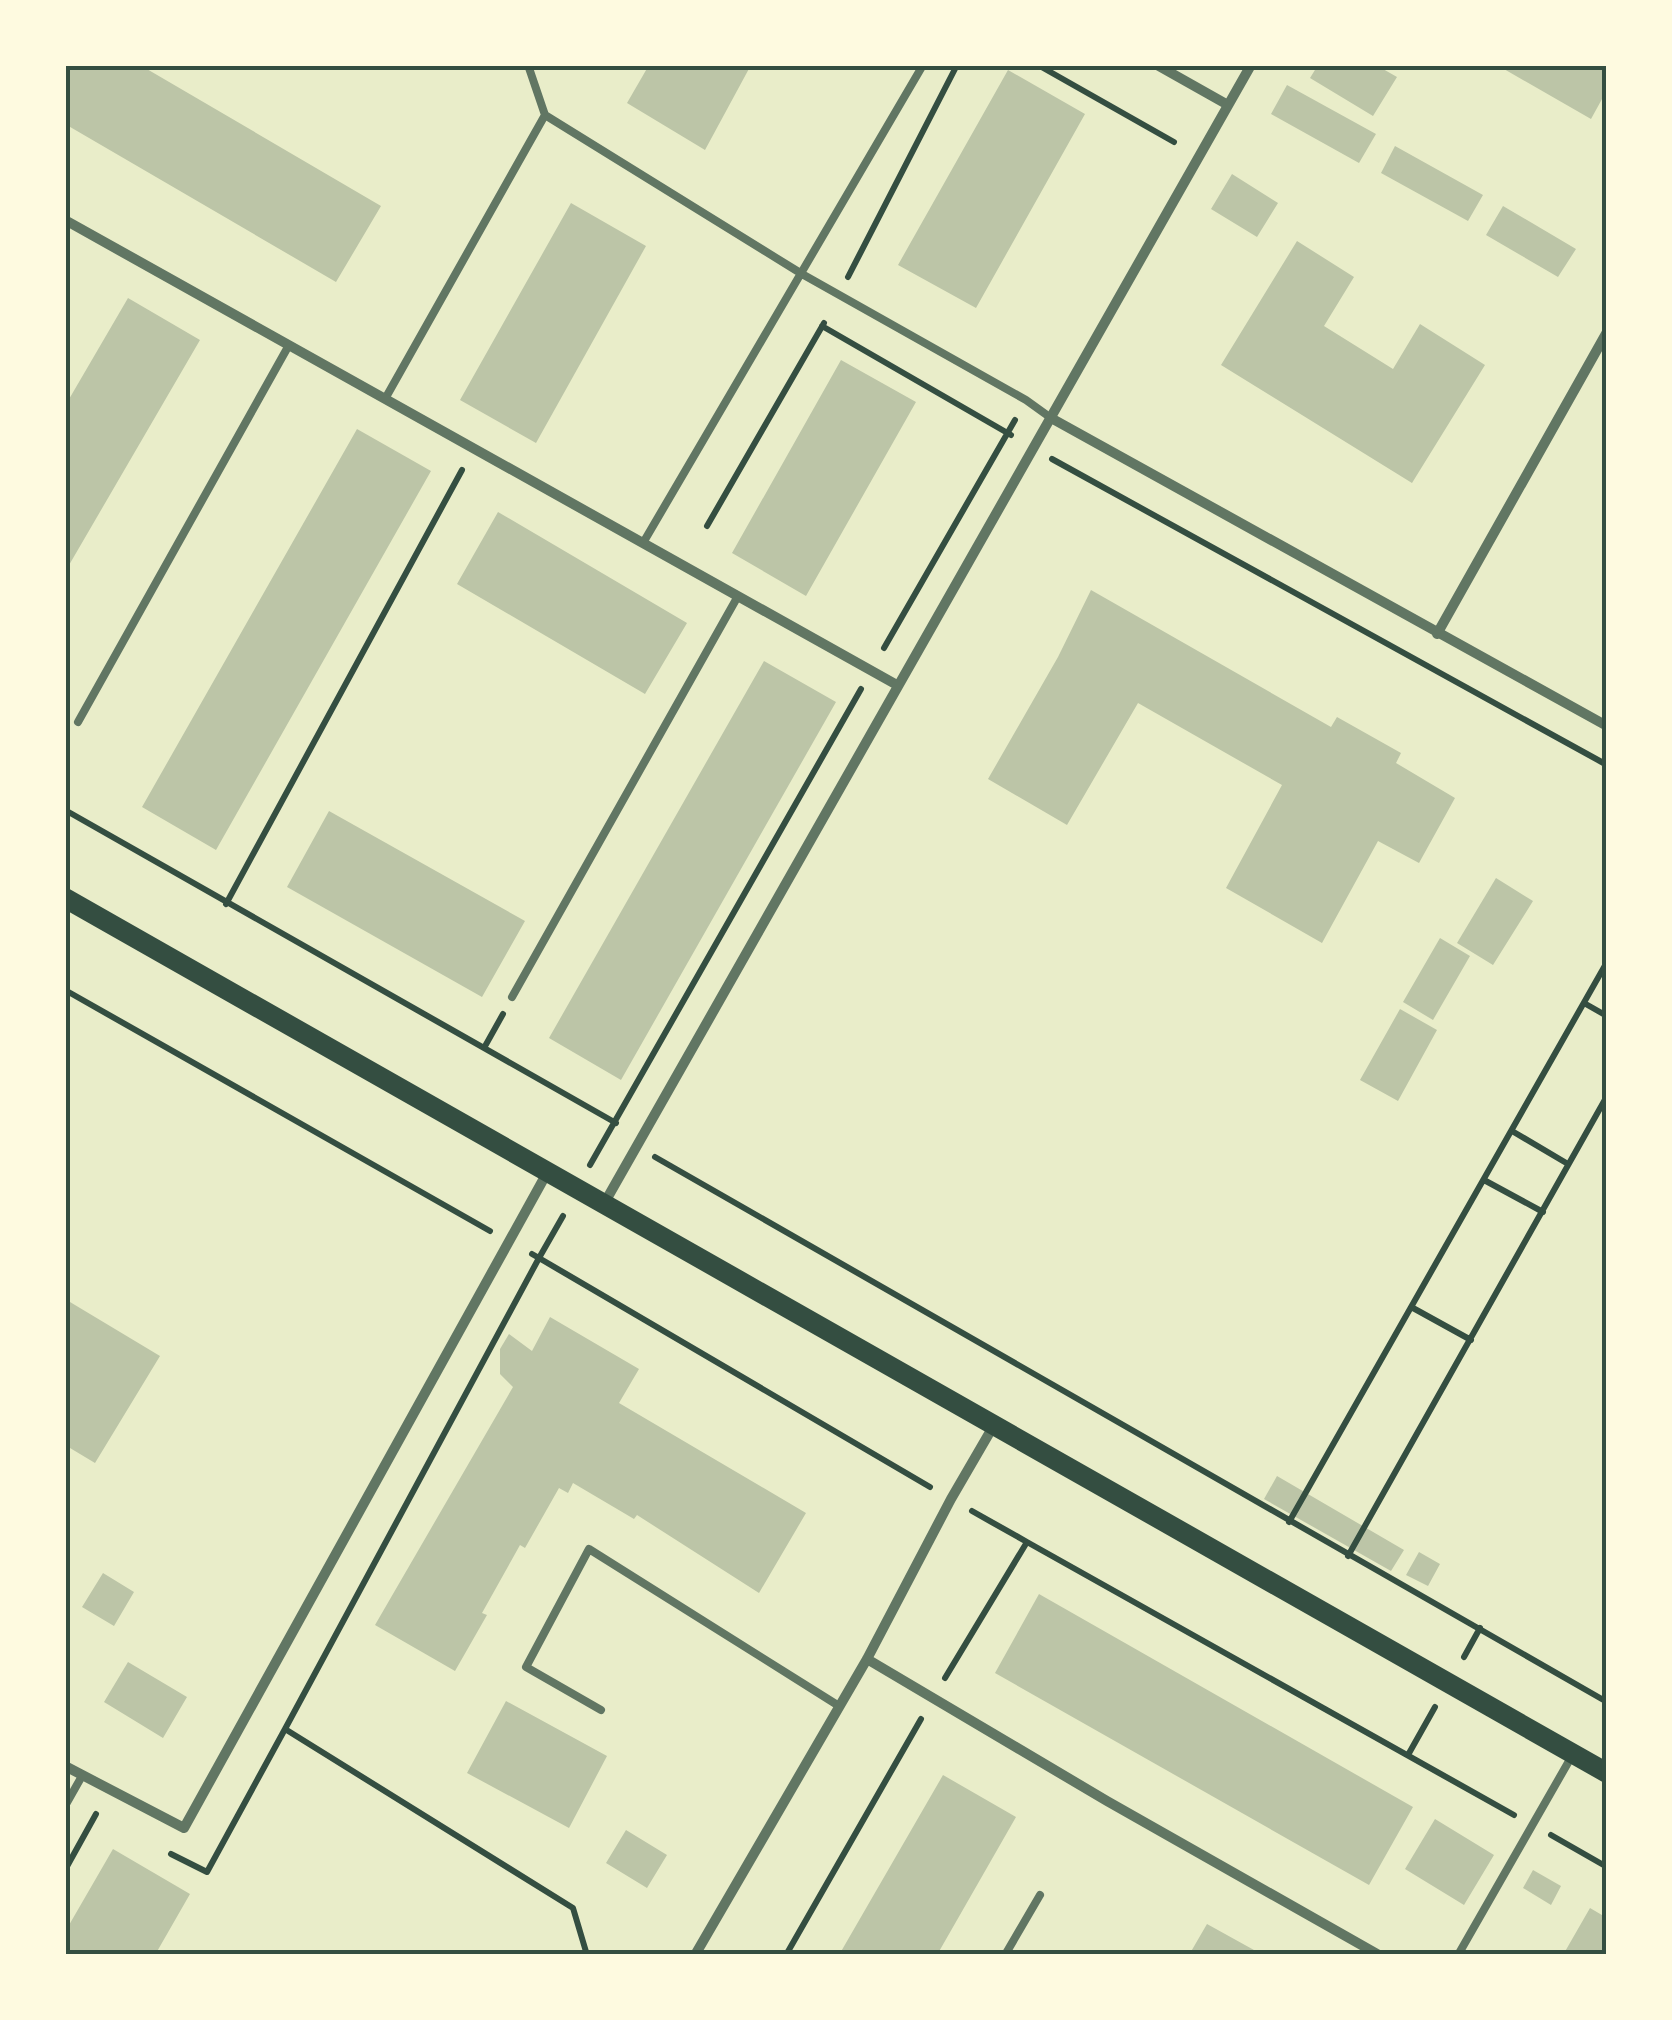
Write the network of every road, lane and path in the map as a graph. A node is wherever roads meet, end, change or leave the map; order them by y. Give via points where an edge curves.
1 (528, 65) edge
2 (923, 65) edge
3 (1038, 65) edge
4 (1157, 65) edge
5 (1251, 65) edge
6 (1203, 91) junction
7 (1228, 106) junction
8 (545, 115) junction
9 (1174, 142) junction
10 (1164, 159) dead end
11 (65, 220) edge
12 (802, 274) junction
13 (822, 326) dead end
14 (1607, 332) edge
15 (289, 345) junction
16 (385, 399) junction
17 (1026, 400) junction
18 (1051, 418) junction
19 (1007, 433) junction
20 (473, 448) junction
21 (1033, 448) junction
22 (642, 543) junction
23 (738, 596) junction
24 (1437, 634) junction
25 (871, 671) junction
26 (897, 685) junction
27 (78, 722) dead end
28 (1607, 726) edge
29 (1607, 765) edge
30 (65, 810) edge
31 (65, 898) edge
32 (226, 904) junction
33 (1607, 962) edge
34 (65, 990) edge
35 (512, 997) joint
36 (1584, 1003) junction
37 (1607, 1016) edge
38 (484, 1048) junction
39 (1607, 1096) edge
40 (614, 1120) junction
41 (1512, 1131) junction
42 (636, 1146) junction
43 (1568, 1164) junction
44 (548, 1170) junction
45 (1484, 1180) junction
46 (604, 1202) junction
47 (1542, 1212) junction
48 (510, 1242) junction
49 (540, 1258) dead end
50 (1413, 1308) junction
51 (1471, 1340) junction
52 (995, 1424) junction
53 (1289, 1522) junction
54 (1348, 1556) junction
55 (867, 1659) junction
56 (933, 1699) junction
57 (1607, 1702) edge
58 (840, 1706) junction
59 (601, 1710) dead end
60 (1574, 1754) junction
61 (65, 1766) edge
62 (1607, 1774) edge
63 (82, 1776) junction
64 (65, 1806) edge
65 (96, 1814) dead end
66 (1533, 1825) junction
67 (1607, 1867) edge
68 (65, 1870) edge
69 (1040, 1895) dead end
70 (695, 1955) edge
71 (786, 1955) edge
72 (1005, 1955) edge
73 (1379, 1955) edge
74 (1458, 1955) edge

1 - 8 lane
2 - 12 lane
3 - 9 path
4 - 6 street
5 - 7 street
6 - 7 street
6 - 9 path
7 - 18 street
8 - 12 lane
8 - 16 lane
9 - 10 path
11 - 15 street
12 - 17 lane
12 - 22 lane
13 - 19 path
14 - 24 street
15 - 16 street
15 - 27 lane
16 - 20 street
17 - 18 lane
17 - 19 path
18 - 21 street
18 - 24 street
19 - 21 path
19 - 25 path
20 - 22 street
20 - 32 path
21 - 26 street
21 - 29 path
22 - 23 street
23 - 25 street
23 - 35 lane
24 - 28 street
25 - 26 street
25 - 40 path
26 - 42 street
30 - 32 path
31 - 44 main road
32 - 38 path
33 - 36 path
34 - 48 path
35 - 38 path
36 - 37 path
36 - 41 path
38 - 40 path
39 - 43 path
40 - 42 path
41 - 43 path
41 - 45 path
42 - 46 street
42 - 53 path
43 - 47 path
44 - 46 main road
44 - 48 street
45 - 47 path
45 - 50 path
46 - 52 main road
47 - 51 path
48 - 49 path
48 - 63 street via 184,1828
50 - 51 path
50 - 53 path
51 - 54 path
52 - 55 street
52 - 60 main road
53 - 54 path
54 - 57 path
55 - 56 street
55 - 58 street
56 - 66 path via 1027,1542
56 - 71 path
56 - 73 street
58 - 59 lane via 588,1549 526,1667
58 - 70 street
60 - 62 main road
60 - 66 lane
61 - 63 street
63 - 64 lane
65 - 68 path
66 - 67 path
66 - 74 lane
69 - 72 lane

